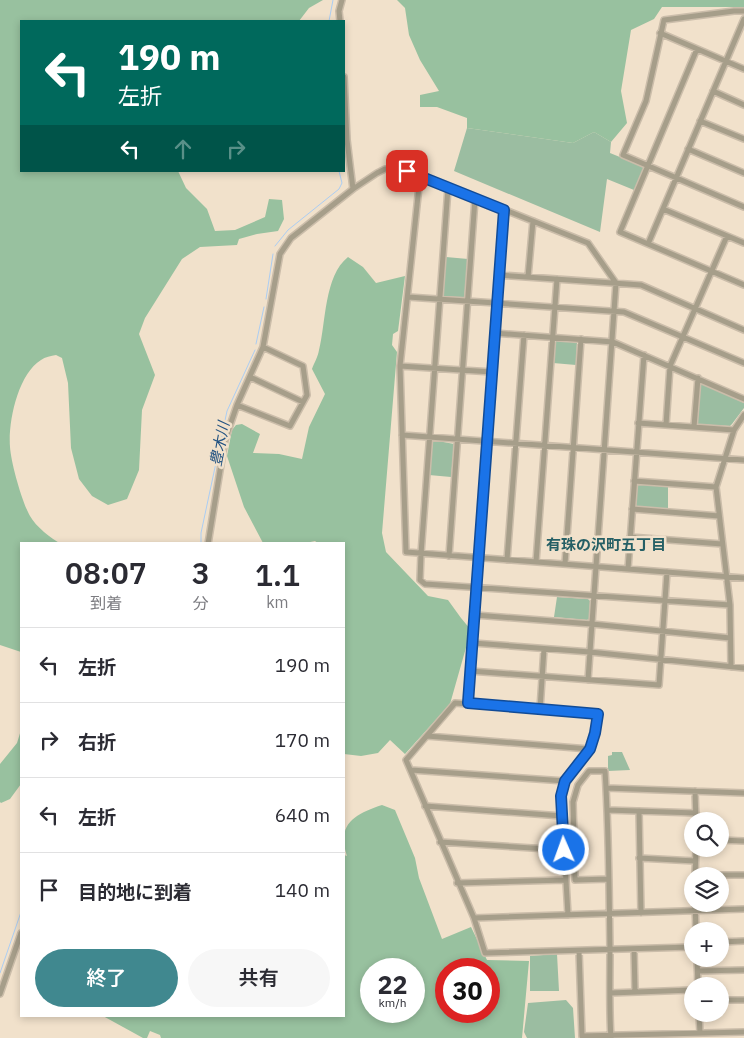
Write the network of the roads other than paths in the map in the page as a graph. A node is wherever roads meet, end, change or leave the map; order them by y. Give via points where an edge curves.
1 (342, 0) edge
2 (744, 11) edge
3 (744, 18) edge
4 (340, 20) edge
5 (660, 33) junction
6 (741, 34) edge
7 (697, 49) junction
8 (726, 61) junction
9 (744, 69) edge
10 (713, 91) junction
11 (345, 97) edge
12 (744, 105) edge
13 (700, 120) junction
14 (744, 139) edge
15 (688, 149) junction
16 (648, 166) junction
17 (744, 173) edge
18 (420, 177) junction
19 (676, 178) junction
20 (448, 188) junction
21 (353, 190) junction
22 (475, 199) junction
23 (744, 207) edge
24 (663, 209) junction
25 (504, 210) junction
26 (533, 221) junction
27 (726, 236) junction
28 (648, 244) junction
29 (744, 244) edge
30 (711, 271) junction
31 (499, 275) junction
32 (528, 277) junction
33 (557, 279) junction
34 (616, 283) junction
35 (744, 285) edge
36 (408, 297) junction
37 (440, 299) junction
38 (468, 302) junction
39 (497, 304) junction
40 (554, 308) junction
41 (695, 308) junction
42 (615, 312) junction
43 (744, 330) edge
44 (494, 333) junction
45 (524, 335) junction
46 (553, 337) junction
47 (683, 337) junction
48 (581, 339) junction
49 (613, 342) junction
50 (263, 347) junction
51 (644, 355) junction
52 (744, 364) edge
53 (400, 366) junction
54 (670, 366) junction
55 (435, 368) junction
56 (463, 370) junction
57 (492, 372) junction
58 (250, 377) junction
59 (698, 378) junction
60 (744, 399) edge
61 (302, 402) junction
62 (237, 405) junction
63 (744, 415) edge
64 (638, 423) junction
65 (666, 425) junction
66 (694, 427) junction
67 (734, 430) junction
68 (402, 435) junction
69 (430, 437) junction
70 (458, 440) junction
71 (487, 442) junction
72 (516, 444) junction
73 (545, 446) junction
74 (573, 448) junction
75 (605, 450) junction
76 (636, 452) junction
77 (725, 458) junction
78 (744, 460) edge
79 (634, 481) junction
80 (716, 487) junction
81 (632, 510) junction
82 (719, 516) junction
83 (630, 537) junction
84 (208, 542) edge
85 (722, 544) junction
86 (420, 554) junction
87 (449, 556) junction
88 (479, 558) junction
89 (507, 560) junction
90 (536, 562) junction
91 (565, 564) junction
92 (596, 567) junction
93 (628, 568) junction
94 (667, 572) junction
95 (727, 576) junction
96 (744, 578) edge
97 (476, 587) junction
98 (594, 596) junction
99 (665, 601) junction
100 (730, 605) junction
101 (475, 615) junction
102 (592, 624) junction
103 (663, 631) junction
104 (730, 638) junction
105 (473, 643) junction
106 (544, 649) junction
107 (590, 652) junction
108 (661, 660) junction
109 (731, 667) junction
110 (744, 668) edge
111 (470, 671) junction
112 (542, 676) junction
113 (588, 680) junction
114 (468, 703) junction
115 (540, 709) junction
116 (427, 736) junction
117 (590, 749) junction
118 (411, 770) junction
119 (565, 781) junction
120 (606, 788) junction
121 (696, 791) junction
122 (744, 793) edge
123 (425, 806) junction
124 (606, 810) junction
125 (638, 811) junction
126 (696, 812) edge
127 (684, 813) edge
128 (562, 816) junction
129 (729, 840) edge
130 (744, 841) edge
131 (440, 842) junction
132 (564, 850) junction
133 (695, 857) edge
134 (639, 858) junction
135 (695, 861) junction
136 (695, 867) edge
137 (729, 875) edge
138 (744, 875) edge
139 (608, 879) junction
140 (566, 880) junction
141 (458, 883) junction
142 (684, 908) edge
143 (729, 908) edge
144 (744, 909) edge
145 (641, 913) junction
146 (609, 914) junction
147 (568, 915) junction
148 (474, 918) junction
149 (20, 936) edge
150 (744, 941) edge
151 (729, 942) edge
152 (684, 947) edge
153 (634, 949) junction
154 (610, 950) junction
155 (579, 951) junction
156 (698, 967) edge
157 (744, 970) edge
158 (698, 971) junction
159 (698, 977) edge
160 (684, 990) edge
161 (635, 992) junction
162 (610, 993) junction
163 (0, 994) edge
164 (729, 1000) edge
165 (744, 1000) edge
166 (699, 1022) edge
167 (744, 1032) edge
168 (700, 1033) junction
169 (646, 1036) edge
170 (611, 1037) edge

1 - 4 street
2 - 5 street via 666,18
3 - 6 street
5 - 7 street
5 - 16 street via 646,101 622,155
6 - 8 street
7 - 8 street
7 - 16 street
8 - 9 street
8 - 10 street
10 - 12 street
10 - 13 street
11 - 21 street
13 - 14 street
13 - 15 street
15 - 17 street
15 - 19 street
16 - 19 street
16 - 28 street via 620,232
18 - 20 street
18 - 21 street via 399,169 385,169
18 - 36 street
19 - 23 street
19 - 24 street
20 - 22 street
20 - 37 street
21 - 50 street via 291,238 280,254
22 - 25 street
22 - 38 street
24 - 27 street
24 - 28 street
25 - 26 street
25 - 31 street
26 - 32 street
26 - 34 street via 588,242
27 - 29 street
27 - 30 street
28 - 30 street
30 - 35 street
30 - 41 street
31 - 32 street
31 - 39 street
32 - 33 street
33 - 34 street
33 - 40 street
34 - 41 street via 641,285
34 - 42 street
36 - 37 street
36 - 53 street
37 - 38 street
37 - 55 street
38 - 39 street
38 - 56 street
39 - 40 street
39 - 44 street
40 - 42 street
40 - 46 street
41 - 43 street
41 - 47 street
42 - 47 street via 624,312
42 - 49 street
44 - 45 street
44 - 57 street
45 - 46 street
45 - 72 street
46 - 48 street
46 - 73 street
47 - 52 street
47 - 54 street
48 - 49 street
48 - 74 street
49 - 51 street
49 - 75 street
50 - 58 street
50 - 61 street via 303,366 307,395
51 - 54 street
51 - 64 street
53 - 55 street
53 - 68 street
54 - 59 street
54 - 65 street
55 - 56 street
55 - 69 street
56 - 57 street
56 - 70 street
57 - 71 street
58 - 61 street
58 - 62 street
59 - 60 street
59 - 66 street
61 - 62 street via 290,426
62 - 84 street via 225,440
63 - 67 street
64 - 65 street
64 - 76 street
65 - 66 street
66 - 67 street
67 - 77 street
68 - 69 street
68 - 86 street via 406,552
69 - 70 street
69 - 86 street
70 - 71 street
70 - 87 street
71 - 72 street
71 - 88 street
72 - 73 street
72 - 89 street
73 - 74 street
73 - 90 street
74 - 75 street
74 - 91 street
75 - 76 street
75 - 92 street
76 - 77 street
76 - 79 street
77 - 78 street
77 - 80 street
79 - 80 street
79 - 81 street
80 - 82 street
81 - 82 street
81 - 83 street
82 - 85 street
83 - 85 street
83 - 93 street
85 - 95 street
86 - 87 street
86 - 97 street via 420,580 425,584
87 - 88 street
88 - 89 street
88 - 97 street
89 - 90 street
90 - 91 street
91 - 92 street
92 - 93 street
92 - 98 street
93 - 94 street
94 - 95 street
94 - 99 street
95 - 96 street
95 - 100 street
97 - 98 street
97 - 101 street
98 - 99 street
98 - 102 street
99 - 100 street
99 - 103 street
100 - 104 street
101 - 102 street
101 - 105 street
102 - 103 street
102 - 107 street
103 - 104 street
103 - 108 street
104 - 109 street
105 - 106 street
105 - 111 street
106 - 107 street
106 - 112 street
107 - 108 street
107 - 113 street
108 - 109 street
108 - 113 street via 659,685
109 - 110 street
111 - 112 street
111 - 114 street
112 - 113 street
112 - 115 street
114 - 115 street
114 - 116 street via 456,703
115 - 117 street via 598,714
116 - 117 street
116 - 118 street via 406,760
117 - 119 street
118 - 119 street
118 - 123 street
119 - 128 street via 561,796
120 - 121 street
120 - 124 street
120 - 139 street via 605,771 589,771 575,792 573,812 575,880
121 - 122 street
121 - 126 street
123 - 128 street
123 - 131 street
124 - 125 street
124 - 139 street
125 - 127 street
125 - 134 street
128 - 132 street
129 - 130 street
131 - 132 street
131 - 141 street
132 - 140 street
133 - 135 street
134 - 135 street
134 - 145 street
135 - 136 street
137 - 138 street
139 - 146 street
140 - 141 street
140 - 147 street
141 - 148 street
142 - 145 street
143 - 144 street
145 - 146 street
146 - 147 street
146 - 154 street
147 - 148 street
148 - 155 street via 485,954
149 - 163 street
150 - 151 street
152 - 153 street
153 - 154 street
153 - 161 street
154 - 155 street
154 - 162 street
155 - 170 street via 582,1036
156 - 158 street
157 - 158 street
158 - 159 street
160 - 161 street
161 - 162 street
162 - 170 street
164 - 165 street
166 - 168 street
167 - 168 street
168 - 169 street
169 - 170 street

